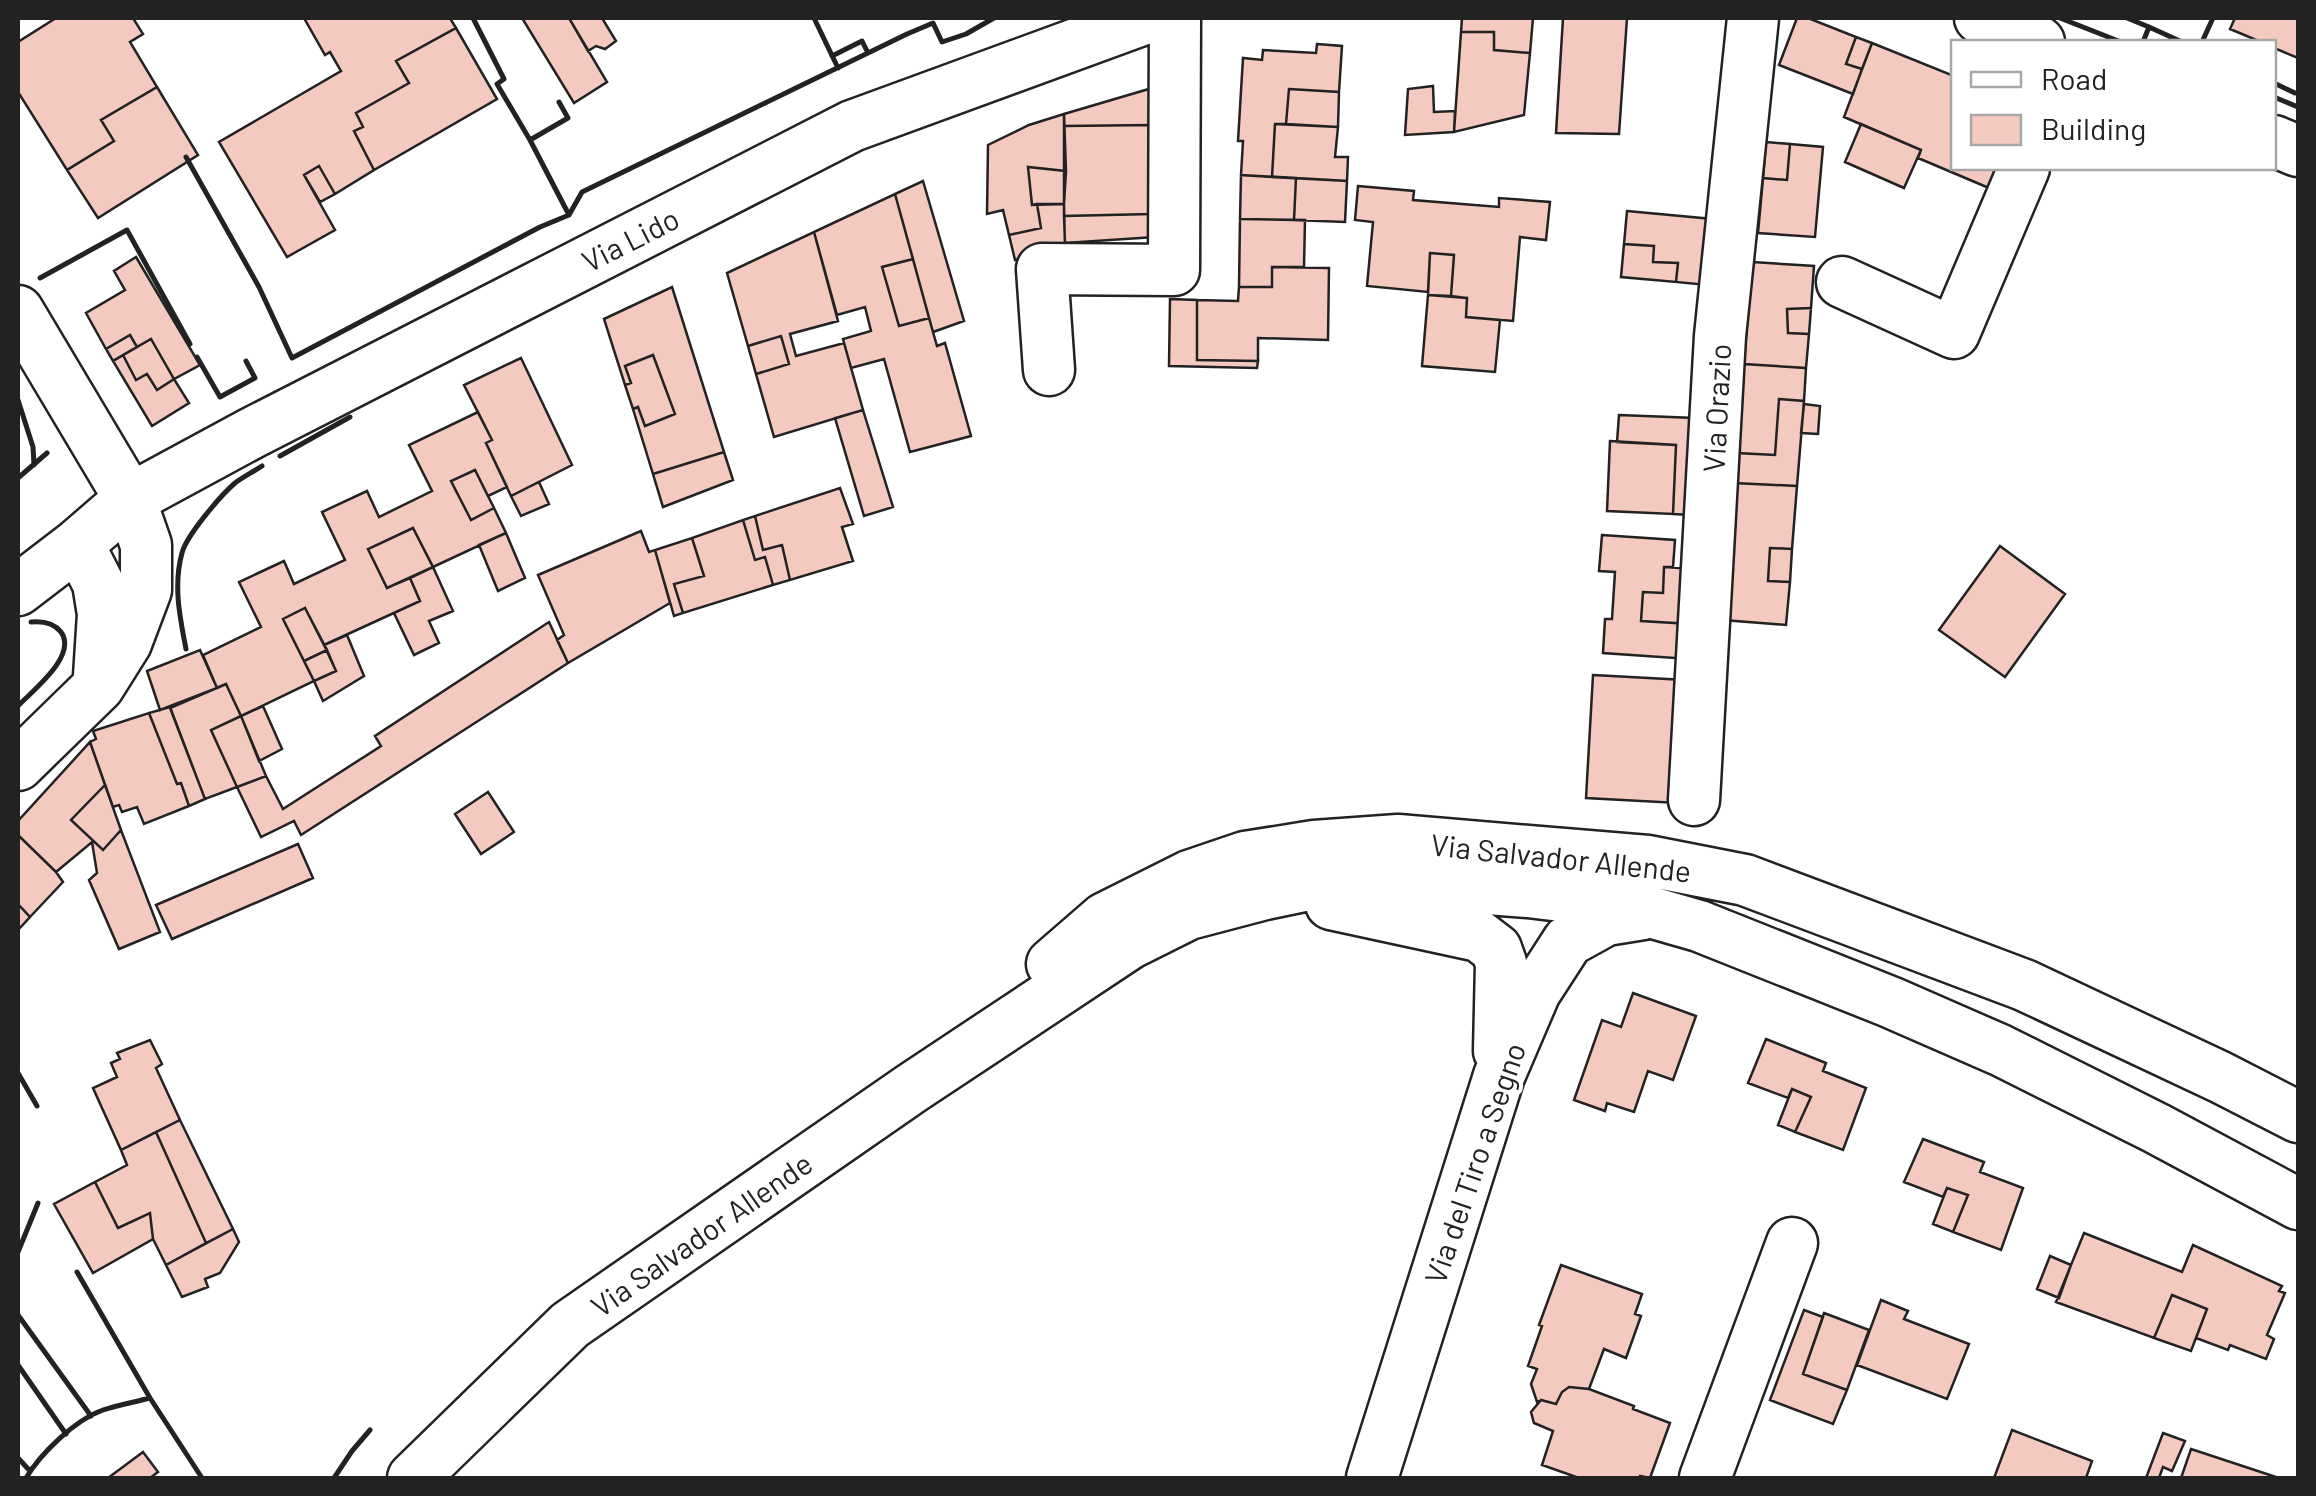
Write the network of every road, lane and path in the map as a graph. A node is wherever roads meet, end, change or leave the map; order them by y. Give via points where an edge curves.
1 (1147, 18) edge
2 (1175, 18) edge
3 (1752, 18) edge
4 (1980, 18) edge
5 (2034, 40) edge
6 (2023, 170) edge
7 (1842, 282) dead end
8 (18, 312) edge
9 (1049, 370) dead end
10 (130, 498) junction
11 (78, 544) junction
12 (18, 590) edge
13 (99, 686) junction
14 (18, 765) edge
15 (1694, 800) dead end
16 (1265, 894) junction
17 (1651, 912) junction
18 (1499, 1076) junction
19 (912, 1088) junction
20 (2298, 1117) edge
21 (2298, 1204) edge
22 (1792, 1243) dead end
23 (500, 1392) junction
24 (413, 1478) edge
25 (446, 1478) edge
26 (1372, 1478) edge
27 (1706, 1478) edge

1 - 10 street, Via Lido via 852,126
2 - 9 street via 1174,270 1042,269
3 - 15 street, Via Orazio via 1720,336
4 - 5 street
6 - 7 street via 1954,332
8 - 10 street
10 - 11 street, Via Lido
10 - 13 street via 146,546 146,590
11 - 12 street, Via Lido
11 - 13 street via 98,583
13 - 14 street
16 - 17 street, Via Salvador Allende via 1313,884 1394,882 1528,892
16 - 18 street via 1479,936 1496,949
16 - 19 street, Via Salvador Allende via 1189,914 1129,944
17 - 18 street, Via del Tiro a Segno via 1606,920 1568,941 1536,992
17 - 21 street, Via Salvador Allende via 2000,1050
18 - 26 street, Via del Tiro a Segno
19 - 20 street, Via Salvador Allende via 1105,918 1244,857 1398,840 1648,860 1745,880 2024,985
19 - 23 street, Via Salvador Allende via 570,1325
22 - 27 street
23 - 24 street, Via Salvador Allende
23 - 25 street, Via Salvador Allende

